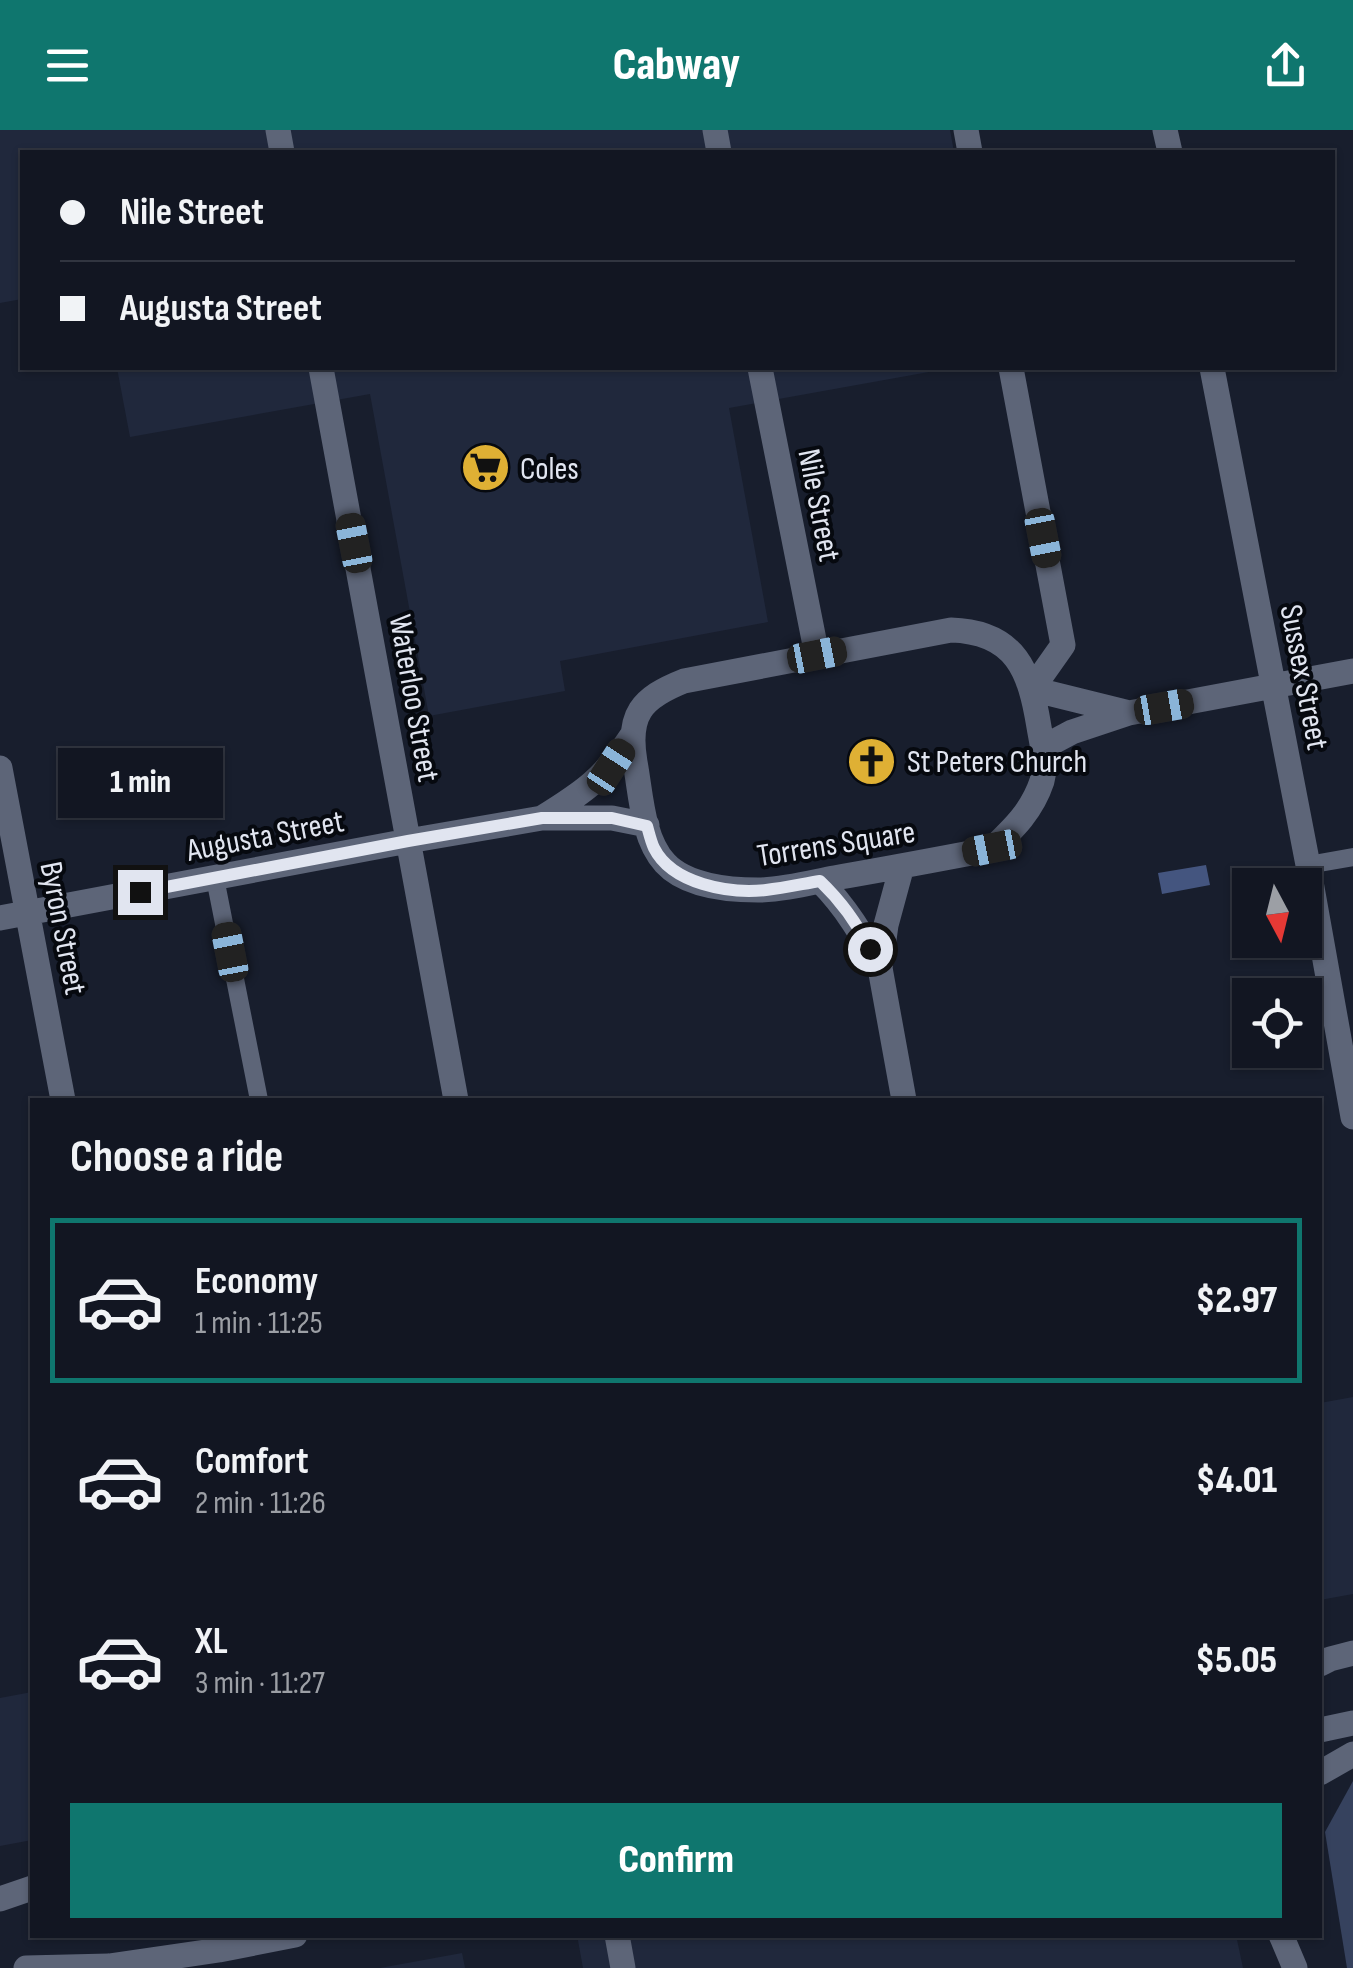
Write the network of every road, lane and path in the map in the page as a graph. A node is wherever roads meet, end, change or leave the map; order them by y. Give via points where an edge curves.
1 (321, 370) edge
2 (760, 370) edge
3 (1011, 370) edge
4 (1212, 370) edge
5 (817, 655) junction
6 (1353, 671) edge
7 (1274, 686) junction
8 (1032, 690) junction
9 (1129, 713) junction
10 (631, 737) junction
11 (1042, 748) junction
12 (0, 768) edge
13 (542, 818) junction
14 (647, 826) junction
15 (408, 841) junction
16 (1353, 856) edge
17 (902, 866) junction
18 (1308, 866) junction
19 (215, 878) junction
20 (820, 881) junction
21 (29, 913) junction
22 (0, 918) edge
23 (880, 968) junction
24 (63, 1098) edge
25 (258, 1098) edge
26 (456, 1098) edge
27 (904, 1098) edge
28 (1353, 1117) edge
29 (1353, 1651) edge
30 (1322, 1655) edge
31 (1322, 1663) edge
32 (1353, 1723) edge
33 (1322, 1730) edge
34 (1353, 1754) edge
35 (1322, 1772) edge
36 (30, 1889) edge
37 (0, 1899) edge
38 (286, 1938) edge
39 (618, 1938) edge
40 (1282, 1938) edge
41 (1299, 1938) edge
42 (220, 1959) edge
43 (26, 1968) edge
44 (623, 1968) edge
45 (1297, 1968) edge

1 - 15 street, Waterloo Street
2 - 5 street, Nile Street
3 - 8 street via 1063,645
4 - 7 street, Sussex Street
5 - 8 street, Torrens Square via 970,630 1017,657
5 - 10 street, Torrens Square via 661,690 636,716
6 - 7 street
7 - 9 street
7 - 18 street, Sussex Street
8 - 9 street
8 - 11 street, Torrens Square
9 - 11 street
10 - 13 street, Augusta Street via 611,767
10 - 14 street, Torrens Square
11 - 17 street, Torrens Square via 1040,786 1020,823 992,848
12 - 21 street, Byron Street
13 - 14 street, Augusta Street via 612,818
13 - 15 street, Augusta Street
14 - 20 street, Torrens Square via 654,848 686,878 763,890
15 - 19 street, Augusta Street
15 - 26 street, Waterloo Street
16 - 18 lane
17 - 20 street, Torrens Square
17 - 23 street
18 - 28 street, Sussex Street
19 - 21 street, Augusta Street
19 - 25 lane
20 - 23 street via 860,930
21 - 22 street, Augusta Street
21 - 24 street, Byron Street
23 - 27 street
29 - 30 street
29 - 31 street
32 - 33 street
34 - 35 street
36 - 37 street
38 - 42 street
39 - 44 street
40 - 45 street
41 - 45 street
42 - 43 street

